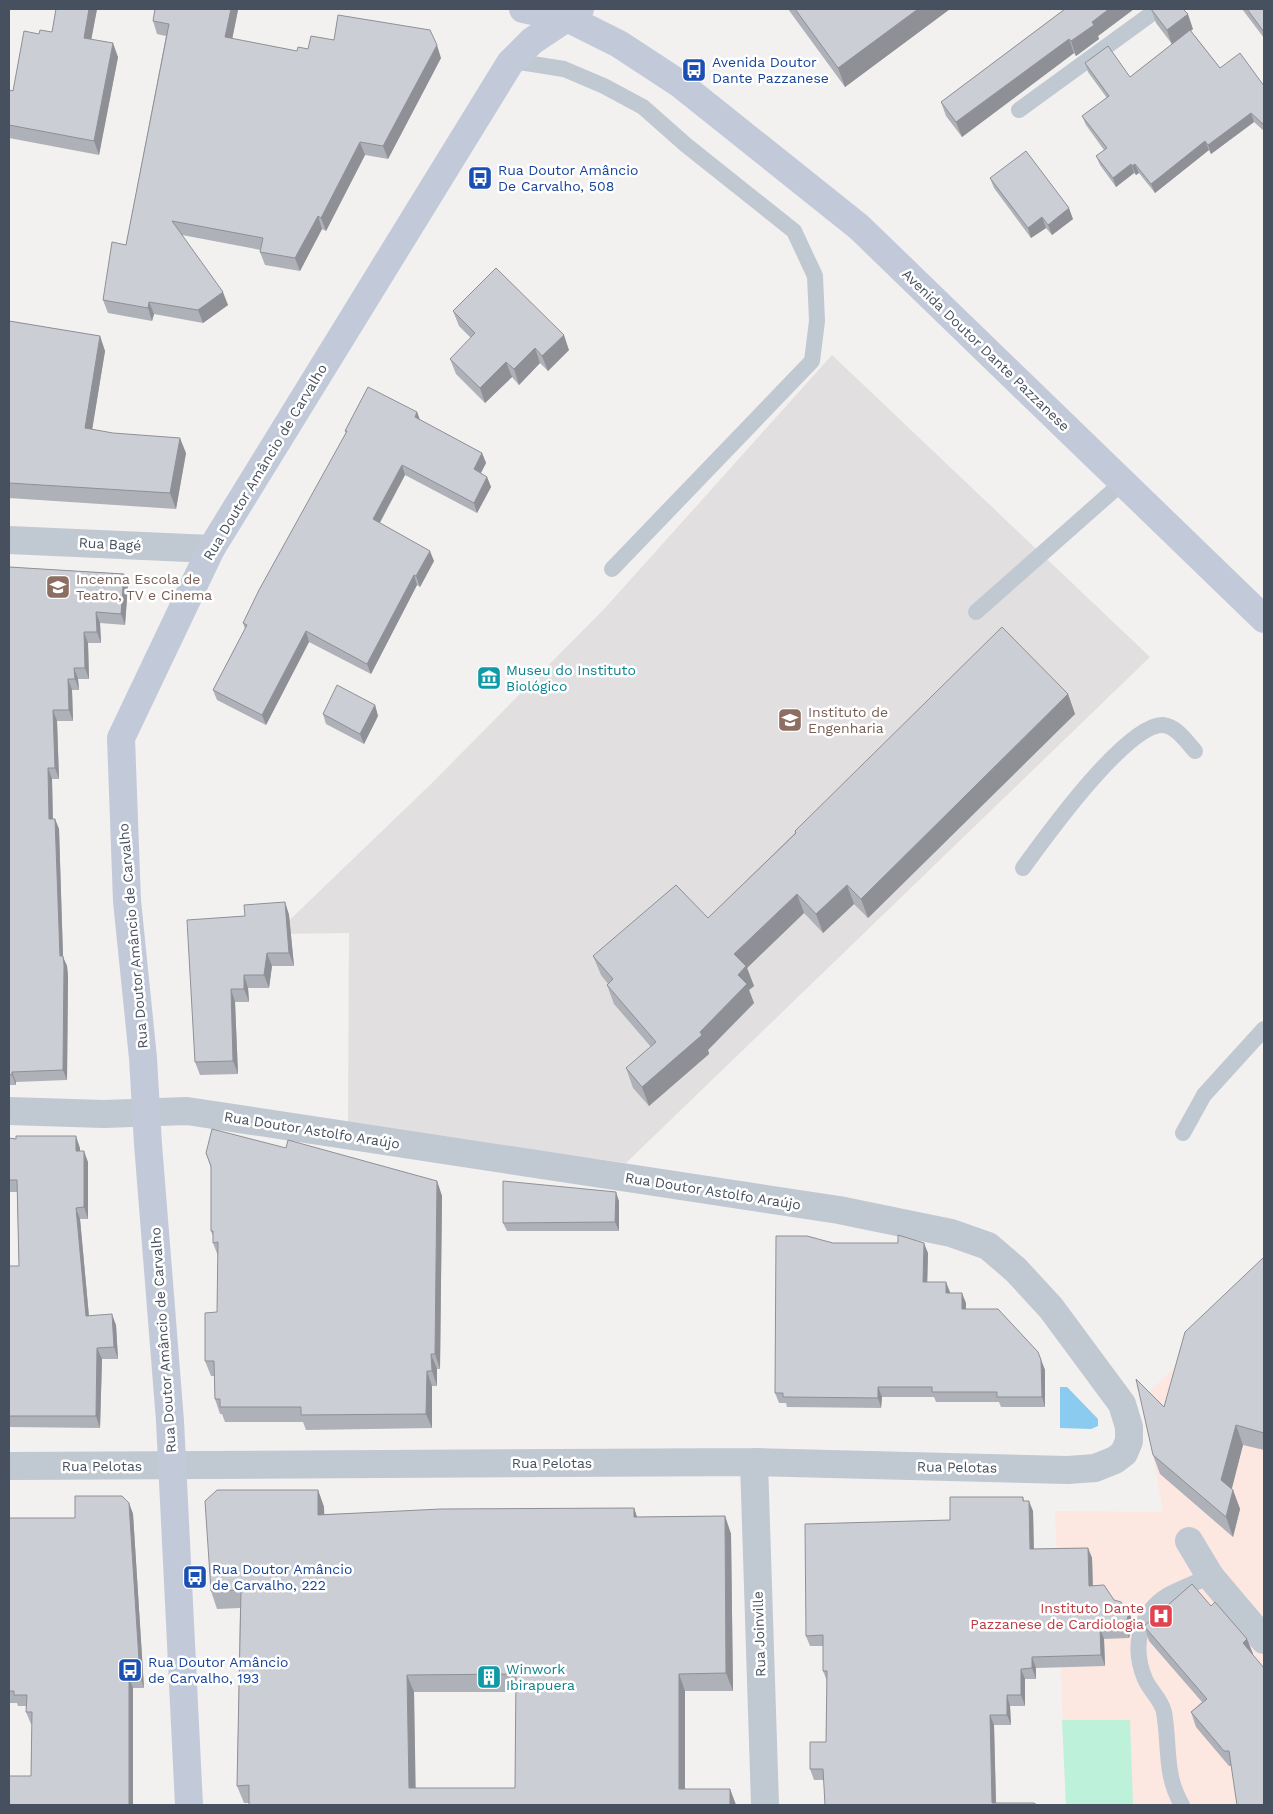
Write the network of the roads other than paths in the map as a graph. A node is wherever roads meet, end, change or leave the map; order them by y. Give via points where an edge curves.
1 (523, 9) edge
2 (1158, 9) edge
3 (574, 13) edge
4 (512, 61) junction
5 (1019, 110) dead end
6 (1123, 482) junction
7 (9, 540) edge
8 (211, 548) junction
9 (612, 569) dead end
10 (976, 612) dead end
11 (1264, 619) edge
12 (1196, 751) dead end
13 (1023, 868) dead end
14 (1264, 1029) edge
15 (9, 1111) edge
16 (146, 1112) junction
17 (1184, 1133) dead end
18 (754, 1462) junction
19 (9, 1466) edge
20 (173, 1466) junction
21 (1095, 1468) joint
22 (1189, 1542) dead end
23 (1210, 1576) junction
24 (1264, 1640) edge
25 (189, 1805) edge
26 (765, 1805) edge
27 (1182, 1805) edge

1 - 3 street, Avenida Doutor Dante Pazzanese
2 - 5 lane
3 - 4 street, Rua Doutor Amâncio de Carvalho via 532,42
3 - 6 street, Avenida Doutor Dante Pazzanese via 680,84 859,227
4 - 8 street, Rua Doutor Amâncio de Carvalho
4 - 9 lane via 564,69 643,107 794,231 815,276 816,321 812,361
6 - 10 lane
6 - 11 street, Avenida Doutor Dante Pazzanese
7 - 8 street, Rua Bagé
8 - 16 street, Rua Doutor Amâncio de Carvalho via 121,738 127,901
12 - 13 lane via 1174,729 1164,725 1140,734 1102,768 1061,814
14 - 17 lane via 1204,1096
15 - 16 street
16 - 20 street, Rua Doutor Amâncio de Carvalho
16 - 21 street, Rua Doutor Astolfo Araújo via 187,1111 839,1210 951,1233 988,1246 1016,1270 1051,1308 1122,1404 1129,1427 1124,1453
18 - 20 street, Rua Pelotas
18 - 21 street, Rua Pelotas via 1058,1470
18 - 26 street, Rua Joinville
19 - 20 street, Rua Pelotas
20 - 25 street, Rua Doutor Amâncio de Carvalho
22 - 23 street
23 - 24 street
23 - 27 lane via 1167,1596 1144,1619 1136,1651 1145,1680 1162,1704 1172,1789

